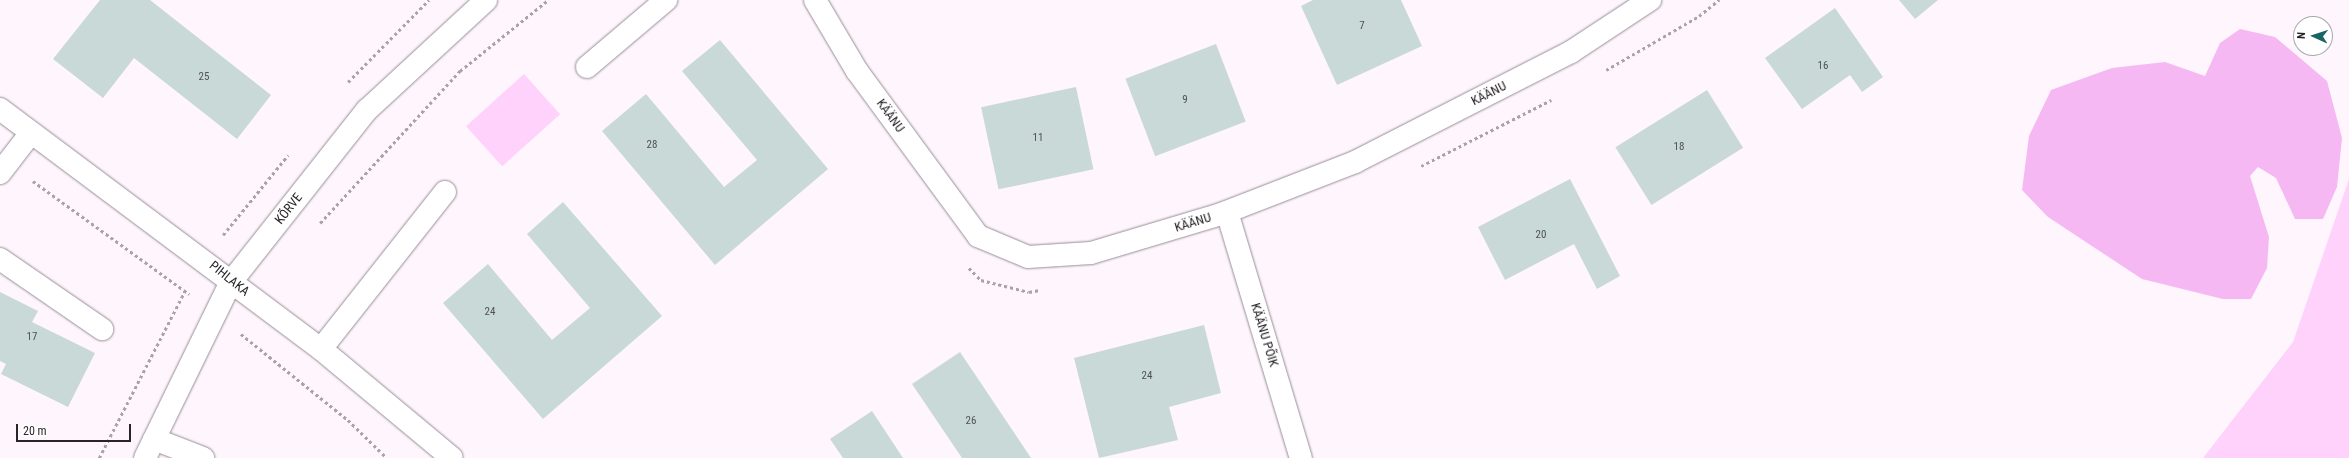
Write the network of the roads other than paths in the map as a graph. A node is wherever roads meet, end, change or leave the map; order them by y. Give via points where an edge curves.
1 (486, 0) edge
2 (666, 0) edge
3 (815, 0) edge
4 (1650, 0) edge
5 (587, 67) dead end
6 (0, 109) edge
7 (30, 134) junction
8 (0, 173) edge
9 (445, 192) dead end
10 (1227, 212) junction
11 (0, 259) edge
12 (231, 282) junction
13 (102, 329) dead end
14 (321, 349) junction
15 (150, 448) edge
16 (204, 458) edge
17 (452, 458) edge
18 (1301, 458) edge

1 - 12 street, KÕRVE via 367,110
2 - 5 street
3 - 10 street, KÄÄNU via 857,71 978,236 1028,257 1092,253
4 - 10 street, KÄÄNU via 1570,52 1355,162
6 - 7 street, PIHLAKA
7 - 8 street
7 - 12 street, PIHLAKA
9 - 14 street
10 - 18 street, KÄÄNU PÕIK
11 - 13 street
12 - 14 street, PIHLAKA
12 - 15 street, KÕRVE
14 - 17 street, PIHLAKA
15 - 16 street

